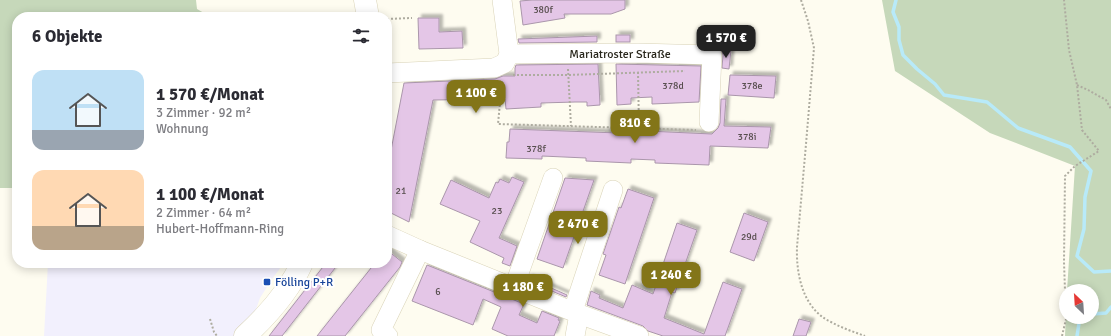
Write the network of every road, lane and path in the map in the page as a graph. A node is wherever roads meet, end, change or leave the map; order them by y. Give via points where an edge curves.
1 (365, 0) edge
2 (502, 0) edge
3 (801, 0) edge
4 (1064, 0) edge
5 (367, 12) edge
6 (412, 18) dead end
7 (392, 19) edge
8 (567, 54) junction
9 (638, 54) junction
10 (505, 64) junction
11 (712, 70) junction
12 (638, 72) junction
13 (392, 73) edge
14 (568, 75) junction
15 (1077, 85) junction
16 (1111, 109) edge
17 (709, 122) joint
18 (571, 127) junction
19 (639, 129) junction
20 (553, 178) dead end
21 (613, 190) dead end
22 (392, 237) edge
23 (420, 250) junction
24 (300, 268) edge
25 (514, 287) junction
26 (576, 312) junction
27 (210, 319) dead end
28 (217, 336) edge
29 (245, 336) edge
30 (388, 336) edge
31 (575, 336) edge
32 (639, 336) edge
33 (865, 336) edge
34 (1062, 336) edge

1 - 5 main road
2 - 10 street
3 - 33 path via 814,48 796,262 804,293 814,310 830,322
4 - 15 path via 1069,50
6 - 7 path
8 - 9 street, Mariatroster Straße
8 - 10 street, Mariatroster Straße
8 - 14 path
9 - 11 street, Mariatroster Straße via 712,55
9 - 12 path
10 - 13 street, Mariatroster Straße via 494,68
10 - 14 path via 527,76
10 - 18 path via 498,124
11 - 12 path
11 - 17 street, Mariatroster Straße
12 - 14 path
12 - 19 path
14 - 18 path
15 - 16 path via 1106,100
15 - 34 path via 1082,130 1098,151 1065,176 1066,319
17 - 19 path via 708,131
18 - 19 path
20 - 25 street
21 - 26 street
22 - 23 street
23 - 25 street
23 - 30 street via 381,330
24 - 29 main road via 291,285
25 - 26 street
26 - 31 street
26 - 32 street
27 - 28 path

